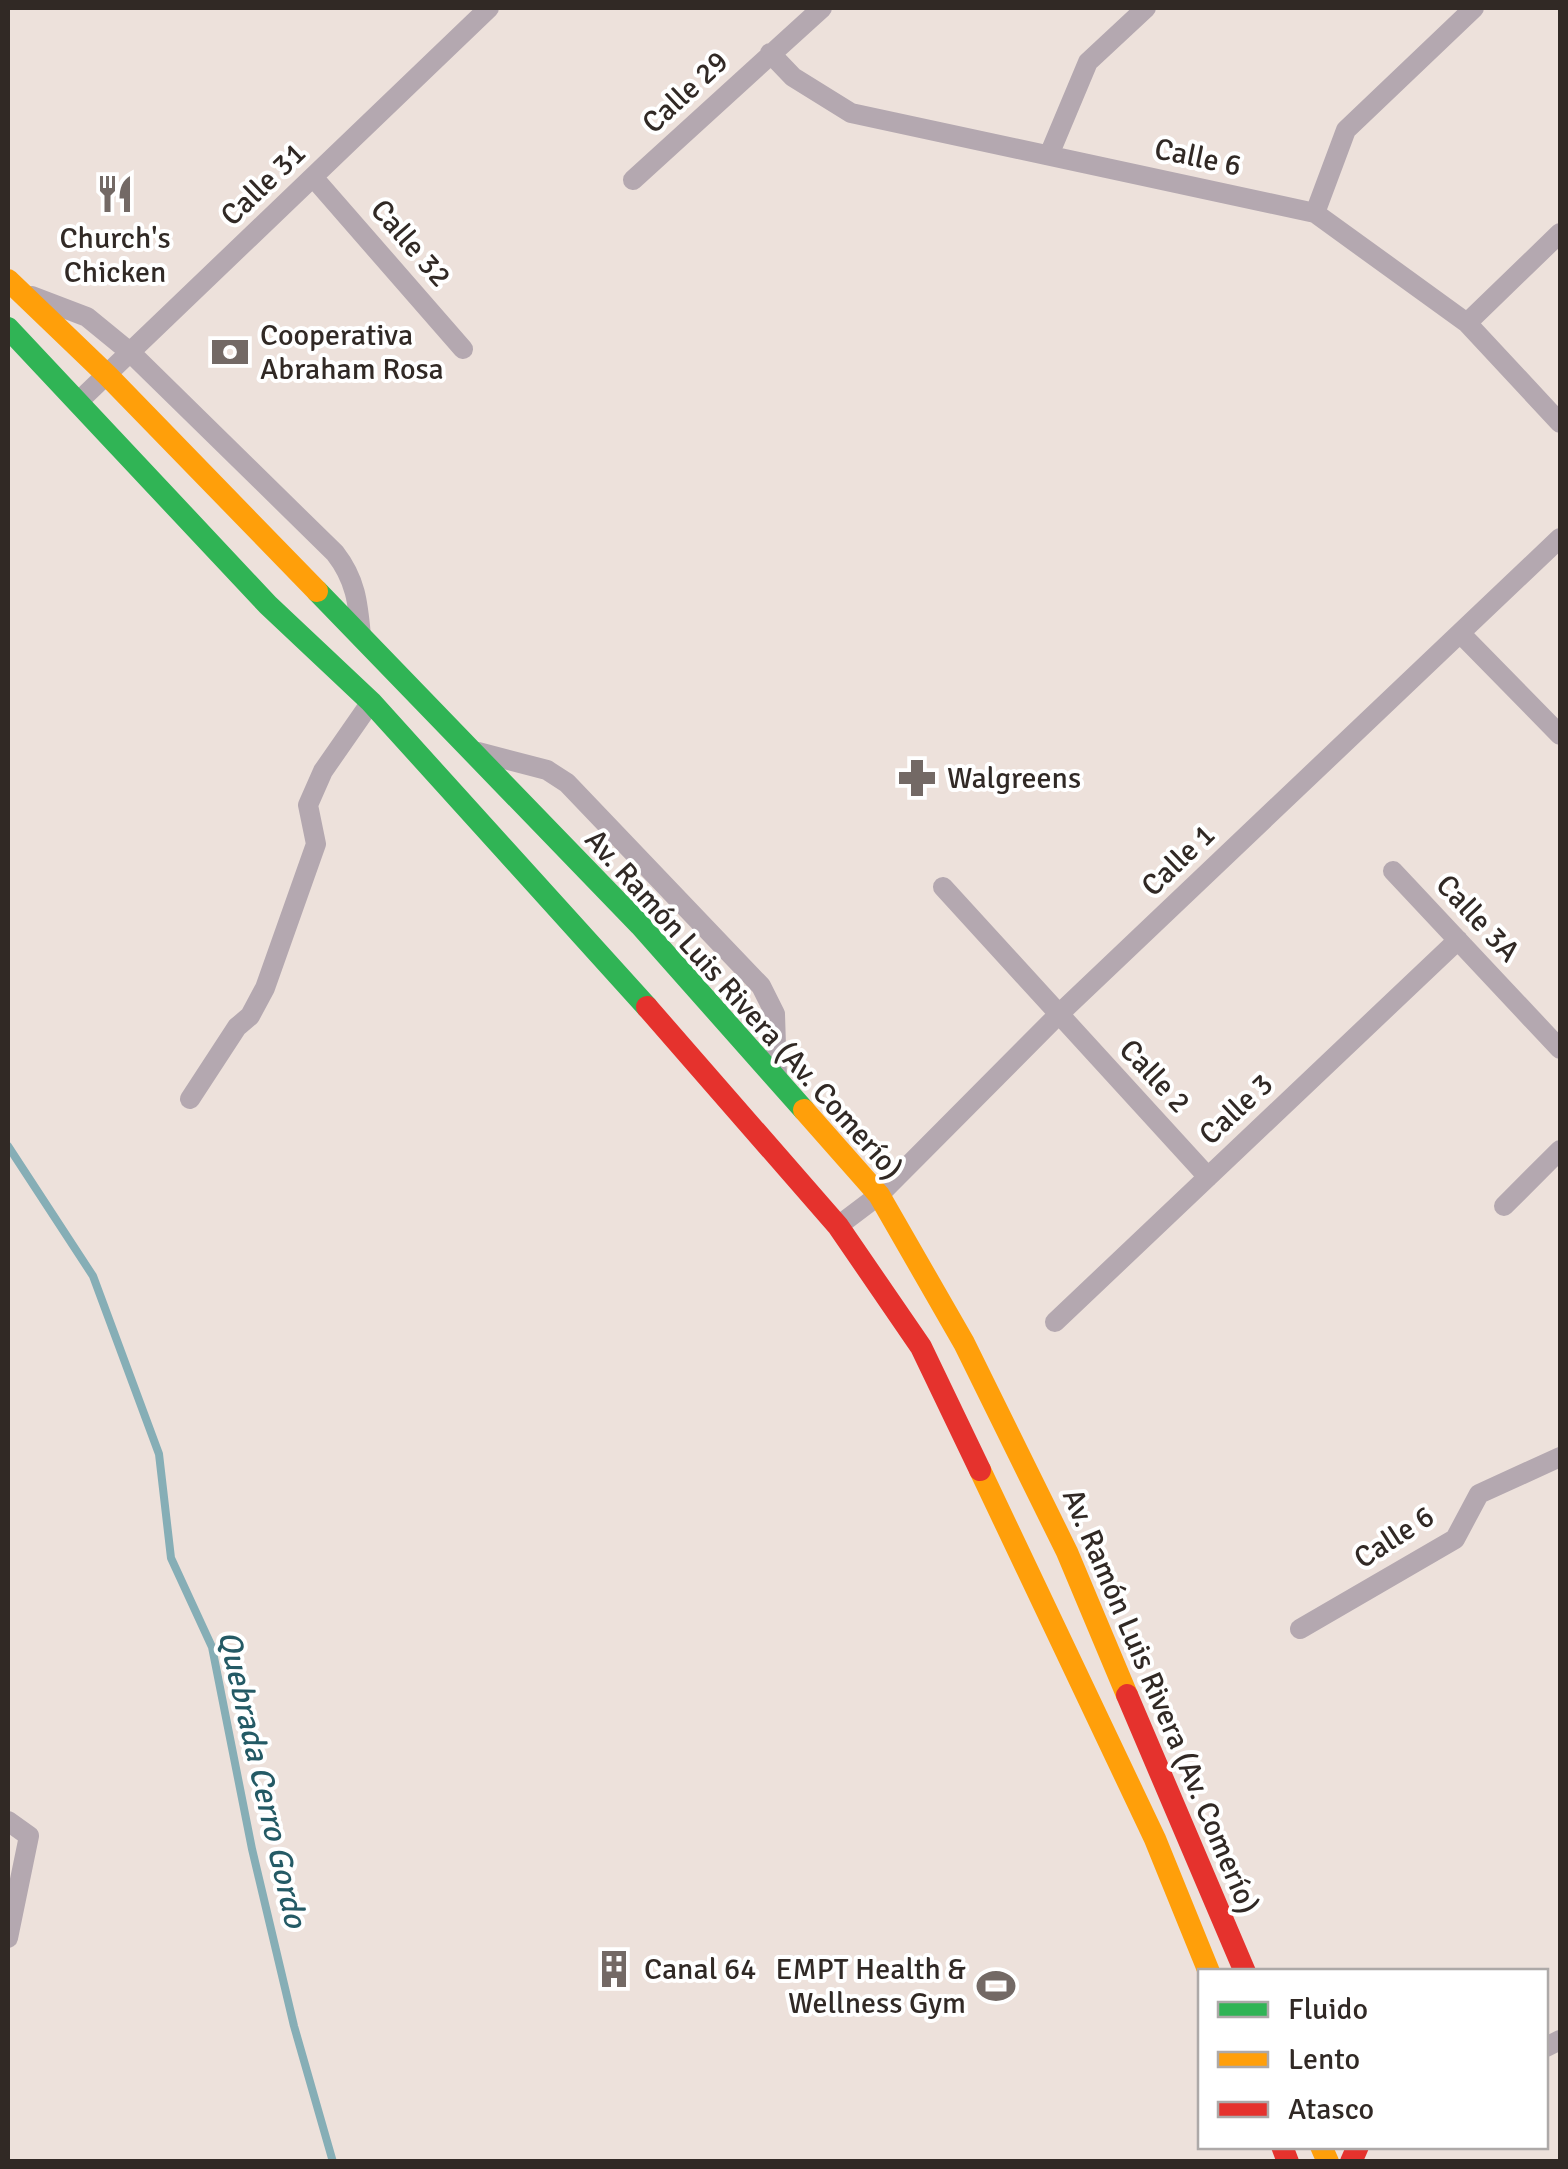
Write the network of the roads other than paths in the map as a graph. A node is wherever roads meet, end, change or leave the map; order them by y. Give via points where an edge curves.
1 (490, 8) edge
2 (822, 8) edge
3 (1146, 8) edge
4 (1474, 8) edge
5 (770, 53) junction
6 (1050, 155) junction
7 (313, 177) junction
8 (634, 180) dead end
9 (1315, 213) junction
10 (1560, 233) edge
11 (14, 286) edge
12 (1467, 324) junction
13 (8, 328) edge
14 (462, 349) dead end
15 (131, 353) junction
16 (108, 376) junction
17 (78, 402) junction
18 (1560, 423) edge
19 (1560, 538) edge
20 (1460, 633) junction
21 (361, 638) junction
22 (371, 702) junction
23 (1560, 735) edge
24 (469, 749) junction
25 (1393, 870) dead end
26 (943, 887) dead end
27 (1458, 940) junction
28 (1058, 1015) junction
29 (1560, 1049) edge
30 (777, 1080) junction
31 (190, 1099) dead end
32 (1560, 1150) edge
33 (1208, 1177) junction
34 (878, 1195) junction
35 (1504, 1206) dead end
36 (838, 1226) junction
37 (1055, 1322) dead end
38 (1560, 1457) edge
39 (1300, 1629) dead end
40 (8, 1821) edge
41 (8, 1938) edge
42 (1207, 1969) edge
43 (1245, 1969) edge

1 - 7 street, Calle 31
2 - 5 street, Calle 29
3 - 6 street via 1088,62
4 - 9 street via 1346,130
5 - 6 street, Calle 6 via 793,78 851,112
5 - 8 street, Calle 29
6 - 9 street, Calle 6
7 - 14 street, Calle 32
7 - 15 street, Calle 31
9 - 12 street, Calle 6
10 - 12 street
11 - 15 street via 88,317
11 - 16 main road, Av. Ramón Luis Rivera (Av. Comerío)
12 - 18 street, Calle 6
13 - 17 main road, Av. Ramón Luis Rivera (Av. Comerío)
15 - 16 street, Calle 31
15 - 21 street via 350,572
16 - 17 street, Calle 31
16 - 21 main road, Av. Ramón Luis Rivera (Av. Comerío)
17 - 22 main road, Av. Ramón Luis Rivera (Av. Comerío) via 268,605
19 - 20 street, Calle 1
20 - 23 street
20 - 28 street, Calle 1
21 - 24 main road, Av. Ramón Luis Rivera (Av. Comerío)
22 - 31 street via 323,771 308,806 316,844 266,988
22 - 36 main road, Av. Ramón Luis Rivera (Av. Comerío)
24 - 30 main road, Av. Ramón Luis Rivera (Av. Comerío) via 640,925
24 - 30 street via 547,770 567,783 761,986 776,1014
25 - 27 street, Calle 3A
26 - 28 street, Calle 2
27 - 29 street, Calle 3A
27 - 33 street, Calle 3
28 - 33 street, Calle 2
28 - 34 street, Calle 1
30 - 34 main road, Av. Ramón Luis Rivera (Av. Comerío)
32 - 35 street
33 - 37 street, Calle 3
34 - 36 street, Calle 1
34 - 43 main road, Av. Ramón Luis Rivera (Av. Comerío) via 964,1343 1067,1552
36 - 42 main road, Av. Ramón Luis Rivera (Av. Comerío) via 921,1347 1155,1840
38 - 39 street, Calle 6 via 1478,1494 1455,1539
40 - 41 street via 29,1836

